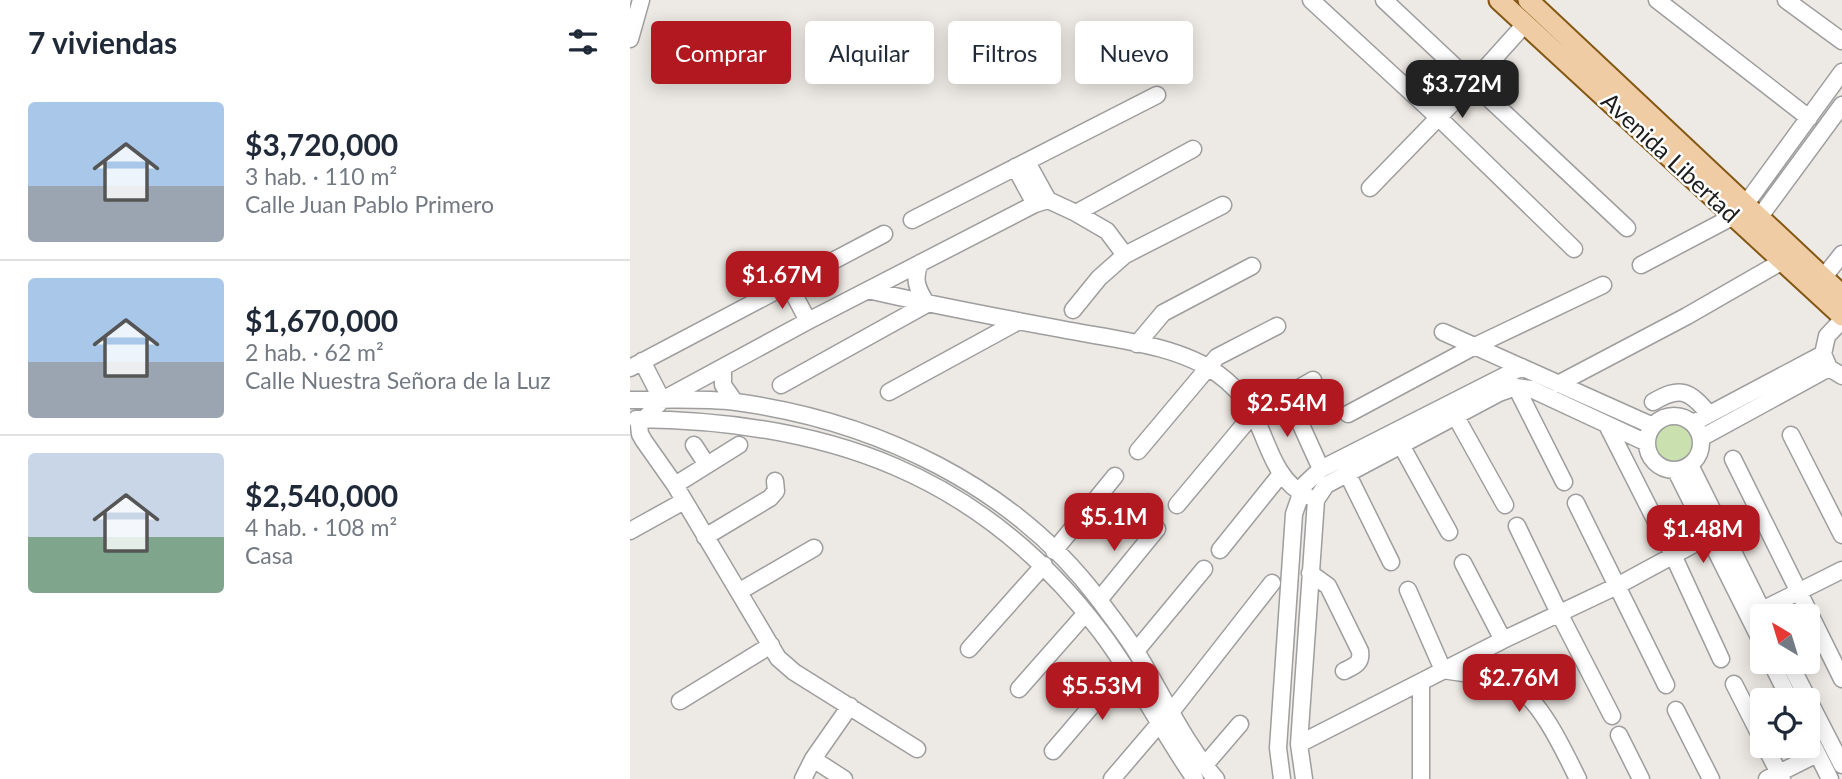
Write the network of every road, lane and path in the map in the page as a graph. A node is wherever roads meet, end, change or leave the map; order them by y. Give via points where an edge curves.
1 (640, 0) edge
2 (1311, 0) edge
3 (1384, 0) edge
4 (1499, 0) edge
5 (1528, 0) edge
6 (1657, 0) edge
7 (1786, 0) edge
8 (1525, 24) junction
9 (630, 39) edge
10 (1842, 41) edge
11 (1842, 72) edge
12 (1472, 83) junction
13 (1157, 95) dead end
14 (1842, 105) edge
15 (1439, 118) junction
16 (1809, 118) junction
17 (1193, 149) dead end
18 (1021, 164) junction
19 (1370, 188) dead end
20 (1042, 202) junction
21 (1223, 205) dead end
22 (1076, 213) junction
23 (1747, 217) junction
24 (912, 219) dead end
25 (1627, 228) dead end
26 (884, 234) dead end
27 (1574, 248) dead end
28 (1842, 254) edge
29 (1125, 255) junction
30 (1781, 262) junction
31 (920, 263) junction
32 (1641, 265) dead end
33 (1252, 266) dead end
34 (1823, 278) junction
35 (789, 285) junction
36 (1603, 285) dead end
37 (868, 290) junction
38 (1842, 295) edge
39 (927, 304) junction
40 (1073, 310) dead end
41 (1842, 318) edge
42 (808, 321) junction
43 (1019, 321) junction
44 (1277, 326) dead end
45 (1443, 332) dead end
46 (1137, 344) junction
47 (1475, 346) junction
48 (636, 364) edge
49 (1831, 366) edge
50 (723, 367) junction
51 (1208, 367) junction
52 (1522, 367) junction
53 (1312, 380) dead end
54 (780, 384) dead end
55 (1558, 384) junction
56 (1516, 387) junction
57 (890, 392) dead end
58 (1287, 394) junction
59 (630, 400) edge
60 (662, 400) junction
61 (735, 402) junction
62 (1653, 402) dead end
63 (1253, 414) junction
64 (1348, 414) dead end
65 (1709, 414) junction
66 (1457, 417) junction
67 (816, 418) junction
68 (636, 419) edge
69 (1693, 423) junction
70 (1606, 425) junction
71 (1653, 426) junction
72 (1791, 435) dead end
73 (1701, 438) junction
74 (812, 439) junction
75 (1647, 443) junction
76 (694, 445) dead end
77 (740, 445) dead end
78 (1401, 445) junction
79 (637, 446) edge
80 (1138, 451) dead end
81 (1732, 459) dead end
82 (707, 465) junction
83 (1683, 468) junction
84 (1321, 469) junction
85 (1347, 473) junction
86 (1281, 474) junction
87 (1115, 476) dead end
88 (775, 481) dead end
89 (1564, 482) dead end
90 (675, 485) junction
91 (1299, 492) junction
92 (1316, 500) junction
93 (684, 501) junction
94 (1576, 503) dead end
95 (1177, 505) dead end
96 (1505, 505) dead end
97 (1517, 526) dead end
98 (1157, 529) dead end
99 (630, 531) edge
100 (1449, 532) dead end
101 (1842, 535) edge
102 (1709, 536) junction
103 (705, 537) junction
104 (814, 548) dead end
105 (1220, 550) dead end
106 (1054, 551) junction
107 (1673, 555) junction
108 (1391, 562) dead end
109 (1463, 563) dead end
110 (1044, 565) junction
111 (1204, 569) dead end
112 (1842, 570) edge
113 (1310, 573) junction
114 (1272, 583) dead end
115 (1617, 586) junction
116 (1409, 590) dead end
117 (740, 591) junction
118 (1798, 593) junction
119 (1099, 600) junction
120 (1759, 604) edge
121 (1779, 604) edge
122 (1086, 613) junction
123 (1559, 613) junction
124 (1750, 619) edge
125 (1503, 640) junction
126 (771, 645) junction
127 (969, 649) dead end
128 (1136, 651) junction
129 (1721, 659) dead end
130 (1124, 668) junction
131 (1443, 670) junction
132 (1344, 671) dead end
133 (1795, 674) edge
134 (1842, 679) edge
135 (1421, 683) junction
136 (1734, 684) dead end
137 (1666, 685) dead end
138 (1019, 689) dead end
139 (680, 701) dead end
140 (850, 706) junction
141 (1676, 710) dead end
142 (1171, 712) junction
143 (1750, 715) edge
144 (1612, 716) dead end
145 (1159, 724) junction
146 (1240, 724) dead end
147 (1619, 735) dead end
148 (1299, 744) junction
149 (917, 749) dead end
150 (1053, 751) dead end
151 (1769, 758) edge
152 (1810, 758) edge
153 (1819, 758) edge
154 (813, 759) junction
155 (1842, 765) edge
156 (1199, 772) edge
157 (1281, 773) edge
158 (1776, 777) edge
159 (803, 779) edge
160 (844, 779) edge
161 (1112, 779) edge
162 (1216, 779) edge
163 (1267, 779) edge
164 (1304, 779) edge
165 (1421, 779) edge
166 (1578, 779) edge
167 (1641, 779) edge
168 (1711, 779) edge
169 (1830, 779) edge

1 - 9 street
2 - 15 street
3 - 12 street
4 - 8 main road, Avenida Libertad
5 - 23 main road, Avenida Libertad
6 - 16 street
7 - 10 street
8 - 12 street
8 - 23 main road, Avenida Libertad
11 - 16 street
12 - 15 street
12 - 25 street
13 - 18 street
14 - 23 street
15 - 19 street
15 - 27 street
16 - 23 street
17 - 22 street
18 - 20 street
18 - 24 street
20 - 22 street
20 - 31 street
21 - 29 street
22 - 29 street via 1107,231
23 - 30 main road, Avenida Libertad
23 - 32 street
23 - 34 main road, Avenida Libertad
26 - 35 street
28 - 34 street
29 - 40 street
30 - 41 main road, Avenida Libertad
30 - 55 street
31 - 37 street
31 - 39 street via 916,284
33 - 46 street via 1163,313
34 - 38 main road, Avenida Libertad
35 - 42 street
35 - 48 street
36 - 47 street
37 - 39 street
37 - 42 street
39 - 43 street
39 - 54 street
41 - 49 street via 1827,336
42 - 50 street
43 - 46 street
43 - 57 street
44 - 51 street via 1221,354
45 - 47 street
46 - 51 street via 1186,356
47 - 52 street
47 - 64 street
48 - 60 street
49 - 65 street
49 - 73 street
50 - 60 street
50 - 61 street via 723,385
51 - 63 street via 1236,391
51 - 80 street
52 - 55 street
52 - 84 street
53 - 58 street
55 - 71 street
56 - 66 street
56 - 70 street via 1531,389
56 - 89 street
58 - 63 street
58 - 84 street
59 - 60 street
60 - 61 street
60 - 68 street
61 - 67 street
62 - 65 street via 1680,390
63 - 86 street
63 - 95 street
65 - 69 street
66 - 78 street
66 - 96 street
67 - 74 street
67 - 106 street via 943,467 1022,520
68 - 74 street via 719,422
68 - 79 street
69 - 71 street via 1677,416
69 - 73 street
70 - 75 street
70 - 107 street
71 - 75 street
72 - 101 street
73 - 83 street via 1700,453
74 - 110 street via 842,446 921,478 981,514
75 - 83 street via 1659,466
76 - 82 street
77 - 82 street
78 - 85 street
78 - 100 street
79 - 90 street
81 - 118 street
82 - 90 street
83 - 102 street
83 - 120 street
84 - 91 street
85 - 92 street via 1326,485
85 - 108 street
86 - 91 street
86 - 105 street
87 - 106 street
88 - 103 street via 771,498
90 - 93 street
91 - 92 street
91 - 157 street via 1278,748
92 - 113 street
93 - 99 street
93 - 103 street
94 - 115 street
97 - 123 street
98 - 119 street
102 - 107 street
102 - 124 street
103 - 117 street
104 - 117 street
106 - 119 street
107 - 115 street
107 - 129 street
109 - 125 street
110 - 122 street
110 - 127 street
111 - 128 street
112 - 118 street
113 - 132 street via 1328,586 1360,651 1358,663
113 - 148 street
114 - 142 street
115 - 123 street
115 - 137 street
116 - 131 street
117 - 126 street
118 - 121 street
118 - 134 street
119 - 128 street
122 - 130 street
122 - 138 street
123 - 125 street
123 - 144 street
125 - 131 street
126 - 139 street
126 - 140 street via 786,666
128 - 142 street
130 - 145 street
130 - 150 street
131 - 135 street
131 - 166 street via 1501,680 1523,691
133 - 155 street
135 - 148 street
135 - 165 street
136 - 143 street
140 - 149 street
140 - 154 street
141 - 168 street
142 - 156 street
145 - 156 street
145 - 161 street
146 - 156 street
147 - 167 street
148 - 164 street
151 - 158 street
152 - 158 street
153 - 169 street
154 - 159 street
154 - 160 street
156 - 162 street
157 - 163 street

